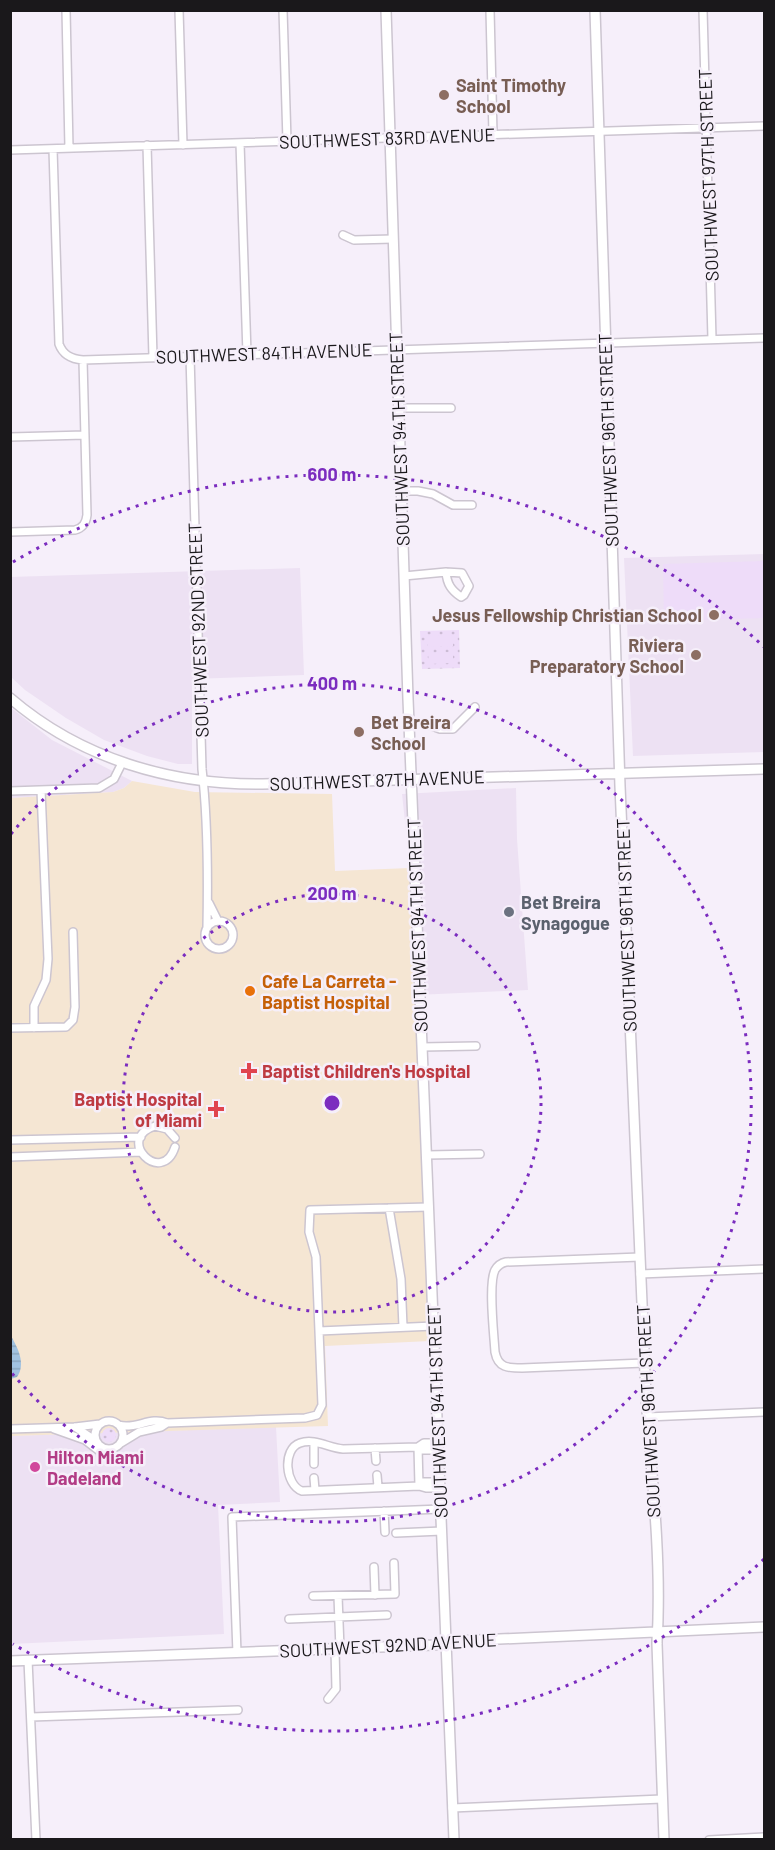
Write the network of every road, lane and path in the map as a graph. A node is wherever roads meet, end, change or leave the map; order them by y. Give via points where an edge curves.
1 (66, 10) edge
2 (179, 10) edge
3 (283, 10) edge
4 (386, 10) edge
5 (490, 10) edge
6 (595, 10) edge
7 (703, 10) edge
8 (765, 126) edge
9 (706, 128) junction
10 (599, 130) junction
11 (493, 134) junction
12 (391, 137) junction
13 (287, 141) junction
14 (240, 143) junction
15 (147, 145) junction
16 (183, 145) junction
17 (53, 148) junction
18 (69, 148) junction
19 (10, 150) edge
20 (343, 235) dead end
21 (393, 238) junction
22 (765, 338) edge
23 (712, 339) junction
24 (605, 342) junction
25 (396, 349) junction
26 (247, 354) junction
27 (190, 356) junction
28 (153, 357) junction
29 (82, 360) junction
30 (398, 408) junction
31 (451, 408) dead end
32 (85, 435) junction
33 (10, 437) edge
34 (401, 491) junction
35 (472, 505) dead end
36 (10, 532) edge
37 (446, 572) dead end
38 (404, 576) junction
39 (10, 698) edge
40 (475, 707) dead end
41 (409, 723) junction
42 (123, 763) junction
43 (765, 769) edge
44 (619, 773) junction
45 (411, 779) junction
46 (203, 782) junction
47 (41, 790) junction
48 (10, 791) edge
49 (209, 903) junction
50 (218, 921) junction
51 (207, 928) junction
52 (73, 932) dead end
53 (10, 1028) edge
54 (34, 1028) junction
55 (476, 1046) dead end
56 (422, 1047) junction
57 (141, 1137) junction
58 (175, 1138) dead end
59 (10, 1140) edge
60 (176, 1147) dead end
61 (141, 1152) junction
62 (480, 1154) dead end
63 (427, 1155) junction
64 (10, 1157) edge
65 (429, 1207) junction
66 (389, 1208) junction
67 (640, 1257) junction
68 (765, 1269) edge
69 (640, 1274) junction
70 (434, 1326) junction
71 (404, 1327) junction
72 (319, 1331) junction
73 (644, 1363) junction
74 (765, 1412) edge
75 (647, 1417) junction
76 (167, 1423) junction
77 (100, 1424) junction
78 (119, 1425) junction
79 (75, 1427) junction
80 (52, 1428) junction
81 (10, 1429) edge
82 (96, 1441) junction
83 (314, 1442) junction
84 (122, 1443) junction
85 (438, 1446) junction
86 (418, 1447) junction
87 (375, 1448) junction
88 (98, 1450) dead end
89 (376, 1461) dead end
90 (314, 1464) dead end
91 (377, 1475) dead end
92 (314, 1478) dead end
93 (440, 1485) junction
94 (419, 1486) junction
95 (378, 1487) junction
96 (315, 1490) junction
97 (441, 1509) junction
98 (384, 1511) junction
99 (442, 1531) junction
100 (385, 1532) dead end
101 (396, 1533) dead end
102 (394, 1563) dead end
103 (374, 1567) dead end
104 (375, 1594) junction
105 (313, 1596) dead end
106 (339, 1596) junction
107 (387, 1615) dead end
108 (339, 1617) junction
109 (289, 1619) dead end
110 (765, 1627) edge
111 (656, 1631) junction
112 (446, 1643) junction
113 (338, 1649) junction
114 (237, 1653) junction
115 (28, 1660) junction
116 (10, 1661) edge
117 (328, 1699) dead end
118 (238, 1710) dead end
119 (31, 1717) junction
120 (662, 1799) junction
121 (452, 1808) junction
122 (765, 1837) edge
123 (36, 1839) edge
124 (454, 1839) edge
125 (664, 1839) edge
126 (709, 1839) edge

1 - 18 street
2 - 16 street
3 - 13 street
4 - 12 street, SOUTHWEST 94TH STREET
5 - 11 street
6 - 10 street, SOUTHWEST 96TH STREET
7 - 9 street, SOUTHWEST 97TH STREET
8 - 9 street, SOUTHWEST 83RD AVENUE
9 - 10 street, SOUTHWEST 83RD AVENUE
9 - 23 street, SOUTHWEST 97TH STREET
10 - 11 street, SOUTHWEST 83RD AVENUE
10 - 24 street, SOUTHWEST 96TH STREET
11 - 12 street, SOUTHWEST 83RD AVENUE
12 - 13 street, SOUTHWEST 83RD AVENUE
12 - 21 street, SOUTHWEST 94TH STREET
13 - 14 street, SOUTHWEST 83RD AVENUE
14 - 16 street, SOUTHWEST 83RD AVENUE
14 - 26 street
15 - 16 street, SOUTHWEST 83RD AVENUE
15 - 18 street, SOUTHWEST 83RD AVENUE
15 - 28 street
17 - 18 street, SOUTHWEST 83RD AVENUE
17 - 19 street, SOUTHWEST 83RD AVENUE
17 - 29 street via 59,344 68,357
20 - 21 street via 354,240
21 - 25 street, SOUTHWEST 94TH STREET
22 - 23 street, SOUTHWEST 84TH AVENUE
23 - 24 street, SOUTHWEST 84TH AVENUE
24 - 25 street, SOUTHWEST 84TH AVENUE
24 - 44 street, SOUTHWEST 96TH STREET
25 - 26 street, SOUTHWEST 84TH AVENUE
25 - 30 street, SOUTHWEST 94TH STREET
26 - 27 street, SOUTHWEST 84TH AVENUE
27 - 28 street, SOUTHWEST 84TH AVENUE
27 - 46 street, SOUTHWEST 92ND STREET
28 - 29 street, SOUTHWEST 84TH AVENUE
29 - 32 street
30 - 31 street
30 - 34 street, SOUTHWEST 94TH STREET
32 - 33 street
32 - 36 street via 87,515 83,526 75,530
34 - 35 street via 433,494 453,505
34 - 38 street, SOUTHWEST 94TH STREET
37 - 38 street
38 - 41 street, SOUTHWEST 94TH STREET
39 - 42 street, SOUTHWEST 87TH AVENUE via 65,736
40 - 41 street via 453,729
41 - 45 street, SOUTHWEST 94TH STREET
42 - 46 street, SOUTHWEST 87TH AVENUE
42 - 47 street via 116,778 103,787
43 - 44 street, SOUTHWEST 87TH AVENUE
44 - 45 street, SOUTHWEST 87TH AVENUE
44 - 67 street, SOUTHWEST 96TH STREET
45 - 46 street, SOUTHWEST 87TH AVENUE
45 - 56 street, SOUTHWEST 94TH STREET
46 - 49 street, SOUTHWEST 92ND STREET
47 - 48 street
47 - 54 street via 48,959 46,980 34,1006
49 - 50 street, SOUTHWEST 92ND STREET
49 - 51 street, SOUTHWEST 92ND STREET
50 - 51 street
50 - 51 street via 227,923 232,930 228,945 211,945 206,938
52 - 54 street via 73,1020 66,1027
53 - 54 street
55 - 56 street
56 - 63 street, SOUTHWEST 94TH STREET
57 - 58 street via 155,1126 167,1129
57 - 59 street
57 - 61 street
60 - 61 street via 170,1157 160,1162 149,1160
61 - 64 street
62 - 63 street
63 - 65 street, SOUTHWEST 94TH STREET
65 - 66 street
65 - 70 street, SOUTHWEST 94TH STREET
66 - 71 street via 401,1279
66 - 72 street via 310,1210
67 - 69 street, SOUTHWEST 96TH STREET
67 - 73 street via 506,1262 497,1266 492,1286 495,1347 498,1362 503,1366
68 - 69 street
69 - 73 street, SOUTHWEST 96TH STREET
70 - 71 street
70 - 85 street, SOUTHWEST 94TH STREET
71 - 72 street
72 - 76 street via 320,1412 309,1418
73 - 75 street, SOUTHWEST 96TH STREET
74 - 75 street
75 - 111 street, SOUTHWEST 96TH STREET via 655,1522
76 - 78 street
76 - 84 street via 139,1432
77 - 78 street via 111,1420
77 - 79 street
77 - 82 street
78 - 84 street via 124,1433
79 - 80 street
79 - 82 street
80 - 81 street
80 - 88 street via 85,1440
82 - 84 street via 109,1449
83 - 87 street via 333,1448
83 - 90 street
83 - 96 street via 295,1446 289,1470 296,1488
85 - 86 street via 424,1443
85 - 93 street, SOUTHWEST 94TH STREET
86 - 87 street
86 - 94 street
87 - 89 street
91 - 95 street
92 - 96 street
93 - 94 street via 423,1482
93 - 97 street, SOUTHWEST 94TH STREET
94 - 95 street
95 - 96 street
97 - 98 street
97 - 99 street, SOUTHWEST 94TH STREET
98 - 100 street
98 - 114 street via 232,1517
99 - 101 street
99 - 112 street, SOUTHWEST 94TH STREET
102 - 104 street via 395,1594
103 - 104 street
104 - 106 street
105 - 106 street
106 - 108 street
107 - 108 street
108 - 109 street
108 - 113 street
110 - 111 street, SOUTHWEST 92ND AVENUE
111 - 112 street, SOUTHWEST 92ND AVENUE
111 - 120 street, SOUTHWEST 96TH STREET
112 - 113 street, SOUTHWEST 92ND AVENUE
112 - 121 street, SOUTHWEST 94TH STREET
113 - 114 street, SOUTHWEST 92ND AVENUE
113 - 117 street via 336,1689
114 - 115 street, SOUTHWEST 92ND AVENUE
115 - 116 street, SOUTHWEST 92ND AVENUE
115 - 119 street
118 - 119 street
119 - 123 street
120 - 121 street
120 - 125 street, SOUTHWEST 96TH STREET
121 - 124 street, SOUTHWEST 94TH STREET
122 - 126 street

